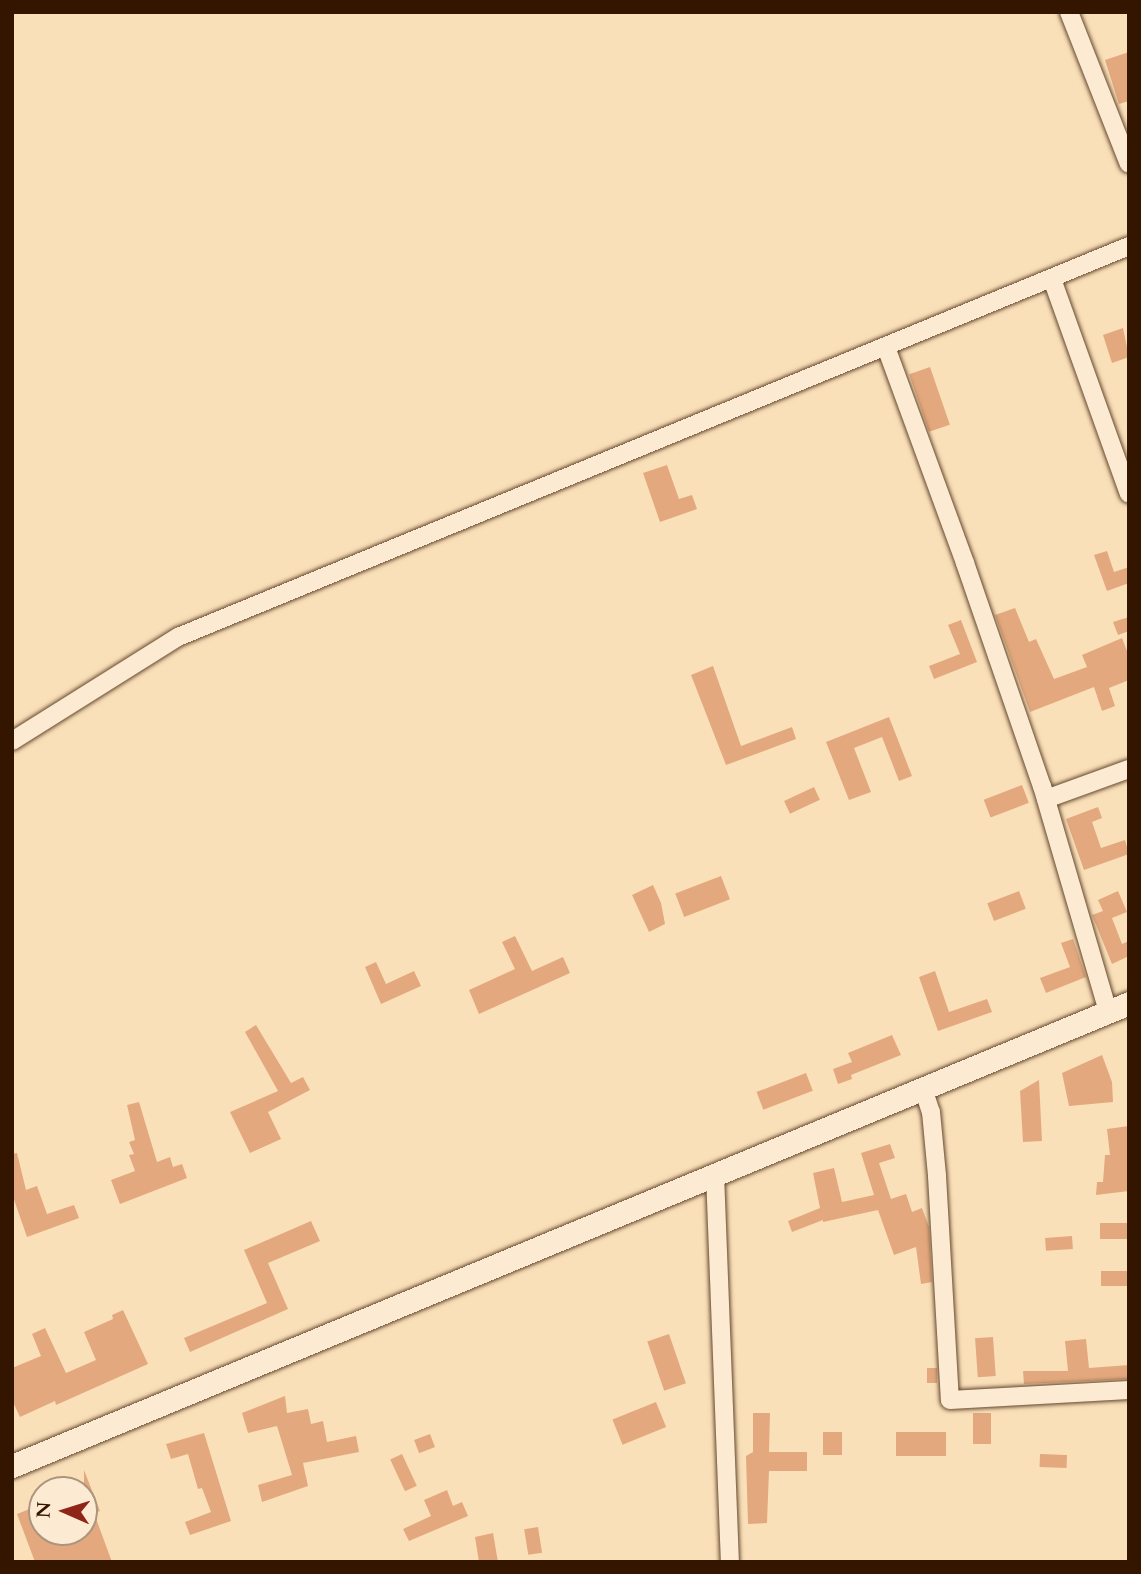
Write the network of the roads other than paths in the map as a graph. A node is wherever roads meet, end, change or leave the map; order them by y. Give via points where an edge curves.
1 (1069, 12) edge
2 (1129, 164) edge
3 (1129, 246) edge
4 (1052, 279) junction
5 (886, 347) junction
6 (1129, 494) edge
7 (12, 741) edge
8 (1129, 769) edge
9 (1046, 799) junction
10 (1118, 1007) edge
11 (923, 1088) junction
12 (715, 1174) junction
13 (1129, 1390) edge
14 (12, 1466) edge
15 (730, 1562) edge

1 - 2 street
3 - 4 street
4 - 5 street
4 - 6 street
5 - 7 street via 178,637
5 - 9 street
8 - 9 street
9 - 10 street
10 - 11 street
11 - 12 street
11 - 13 street via 931,1112 937,1176 950,1401
12 - 14 street
12 - 15 street

